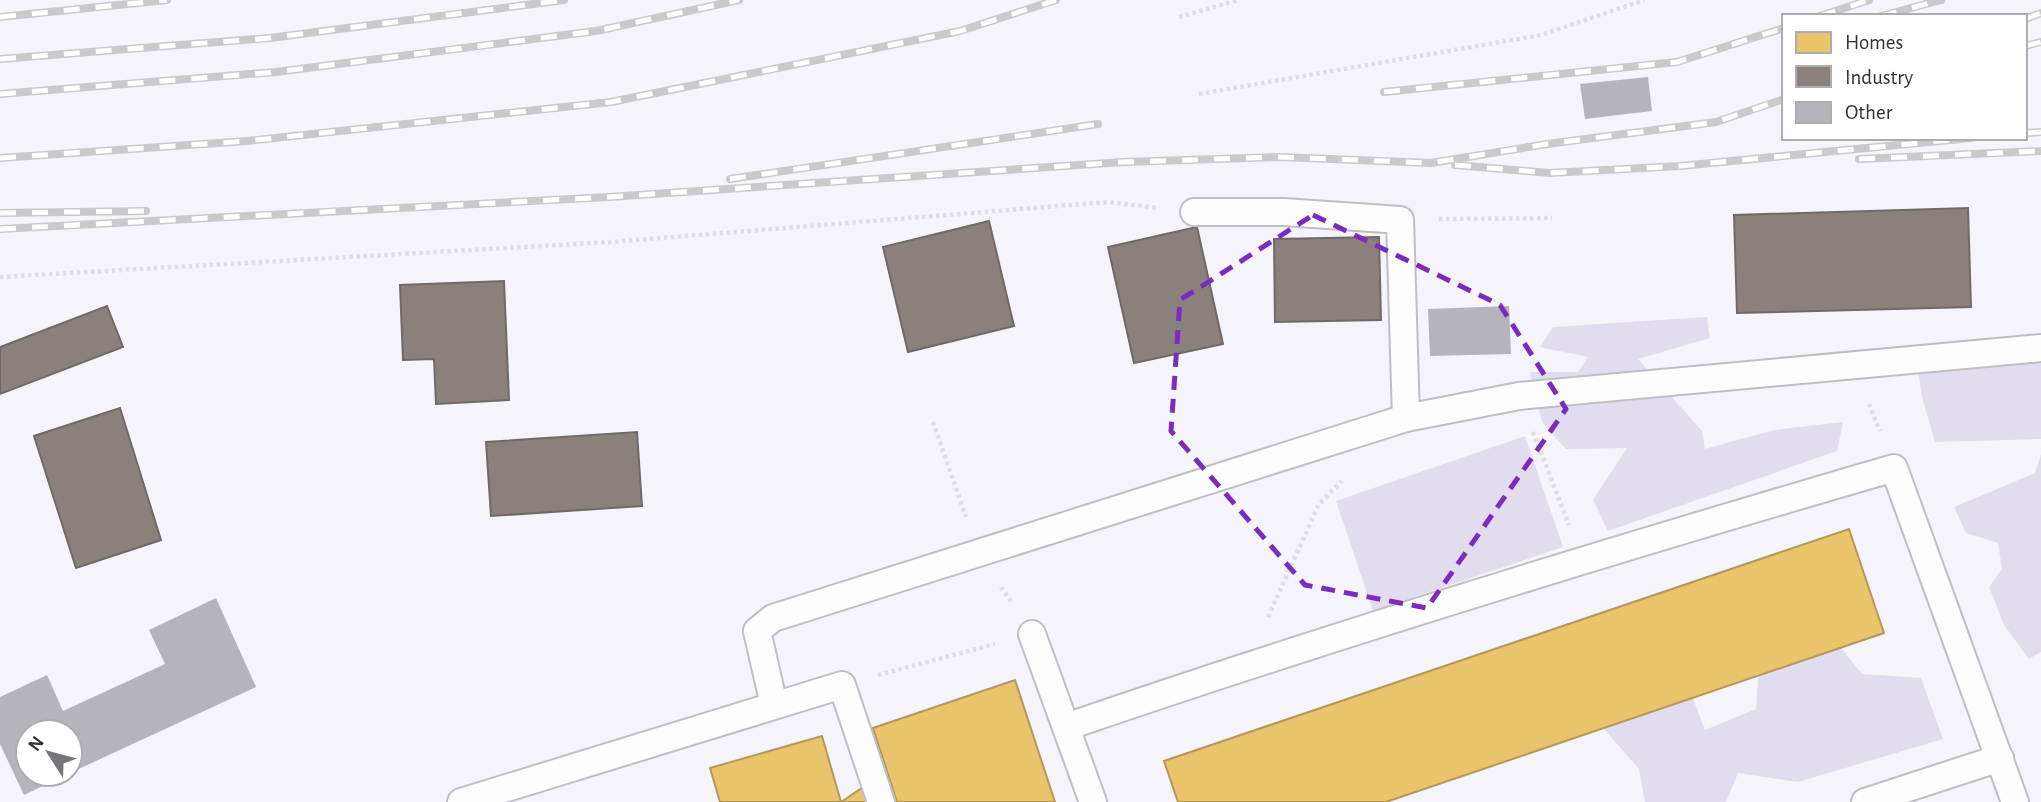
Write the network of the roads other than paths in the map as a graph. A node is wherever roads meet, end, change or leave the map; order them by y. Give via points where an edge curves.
1 (1194, 212) road end
2 (2041, 348) edge
3 (1406, 418) junction
4 (1032, 634) road end
5 (774, 705) junction
6 (1066, 727) junction
7 (2000, 758) junction
8 (461, 802) edge
9 (881, 802) edge
10 (1093, 802) edge
11 (1864, 802) edge
12 (2015, 802) edge

1 - 3 lane via 1400,220
2 - 3 lane via 1519,396
3 - 5 lane via 772,618 757,631
4 - 6 lane
5 - 8 lane
5 - 9 lane via 842,685
6 - 7 lane via 1582,559 1894,468
6 - 10 lane
7 - 11 lane
7 - 12 lane

